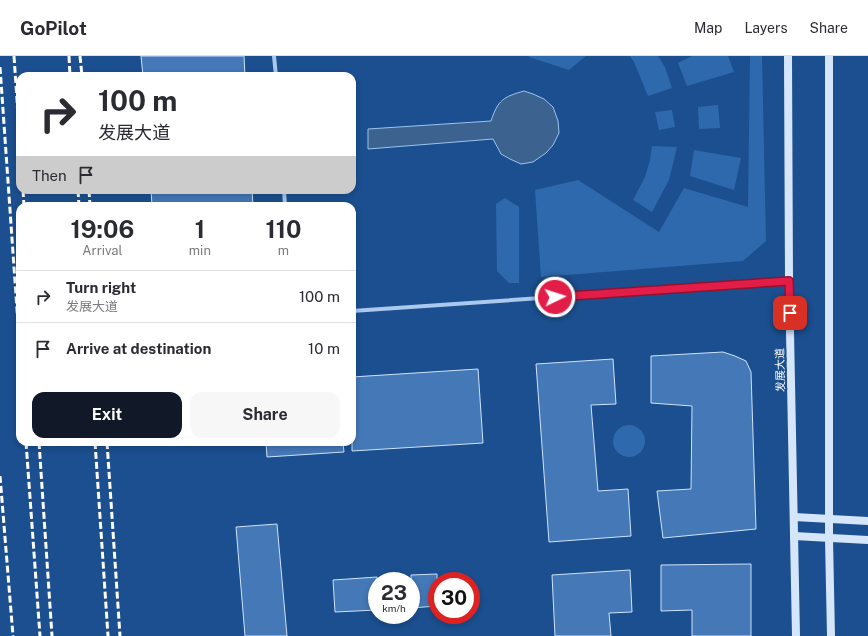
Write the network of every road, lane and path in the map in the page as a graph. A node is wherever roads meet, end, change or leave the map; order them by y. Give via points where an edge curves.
1 (274, 56) edge
2 (788, 56) edge
3 (829, 56) edge
4 (276, 72) edge
5 (789, 281) junction
6 (356, 311) edge
7 (794, 517) junction
8 (830, 519) junction
9 (868, 521) edge
10 (794, 536) junction
11 (829, 538) junction
12 (868, 540) edge
13 (796, 636) edge
14 (830, 636) edge

1 - 4 street
2 - 5 main road, 发展大道
3 - 8 main road
5 - 6 street
5 - 7 main road, 发展大道
7 - 8 main road
7 - 10 main road, 发展大道
8 - 9 main road
8 - 11 main road
10 - 11 main road
10 - 13 main road, 发展大道
11 - 12 main road
11 - 14 main road

